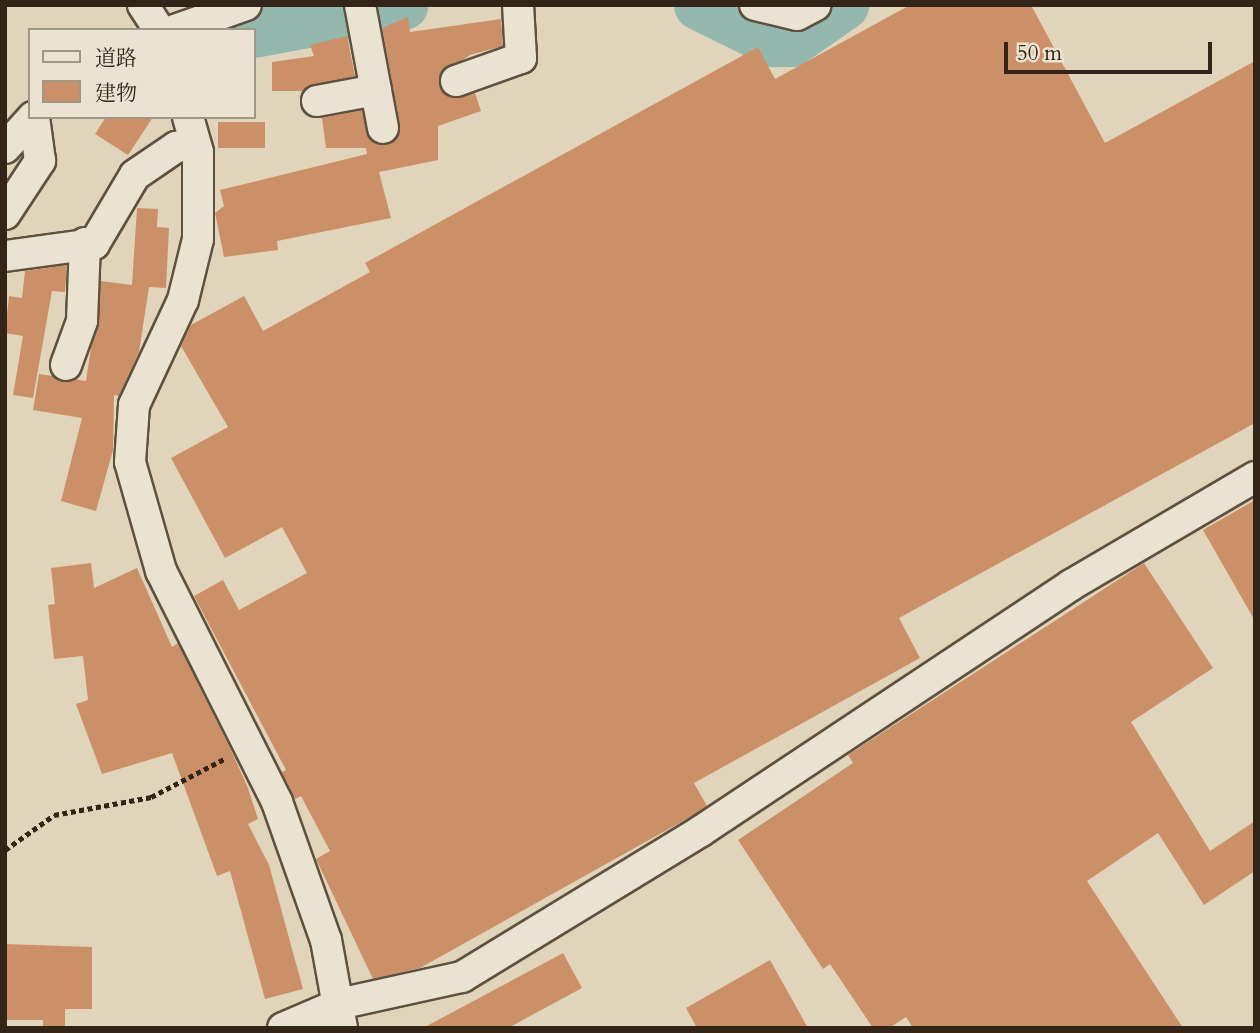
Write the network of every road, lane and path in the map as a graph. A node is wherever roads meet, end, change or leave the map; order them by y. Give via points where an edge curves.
1 (143, 5) edge
2 (246, 5) edge
3 (360, 5) edge
4 (518, 5) edge
5 (755, 5) edge
6 (813, 6) edge
7 (158, 28) edge
8 (181, 28) edge
9 (456, 81) dead end
10 (376, 90) junction
11 (317, 102) dead end
12 (32, 119) edge
13 (34, 119) edge
14 (383, 128) dead end
15 (191, 131) edge
16 (5, 148) edge
17 (5, 214) edge
18 (85, 243) junction
19 (5, 256) edge
20 (66, 365) dead end
21 (1255, 477) edge
22 (248, 746) junction
23 (5, 850) edge
24 (341, 1016) edge
25 (284, 1028) edge

1 - 7 street
2 - 8 street
3 - 10 street
4 - 9 street via 521,58
5 - 6 street via 797,15
10 - 11 street
10 - 14 street
12 - 16 street
13 - 17 street via 40,161
15 - 18 street via 176,147 135,174 94,244
15 - 22 street via 196,248 183,300 134,405 130,462 161,571
18 - 19 street
18 - 20 street via 82,320
21 - 24 street via 1071,585 701,831 462,977
22 - 23 path via 151,797 54,814
22 - 24 street via 277,802 326,940
24 - 25 street

